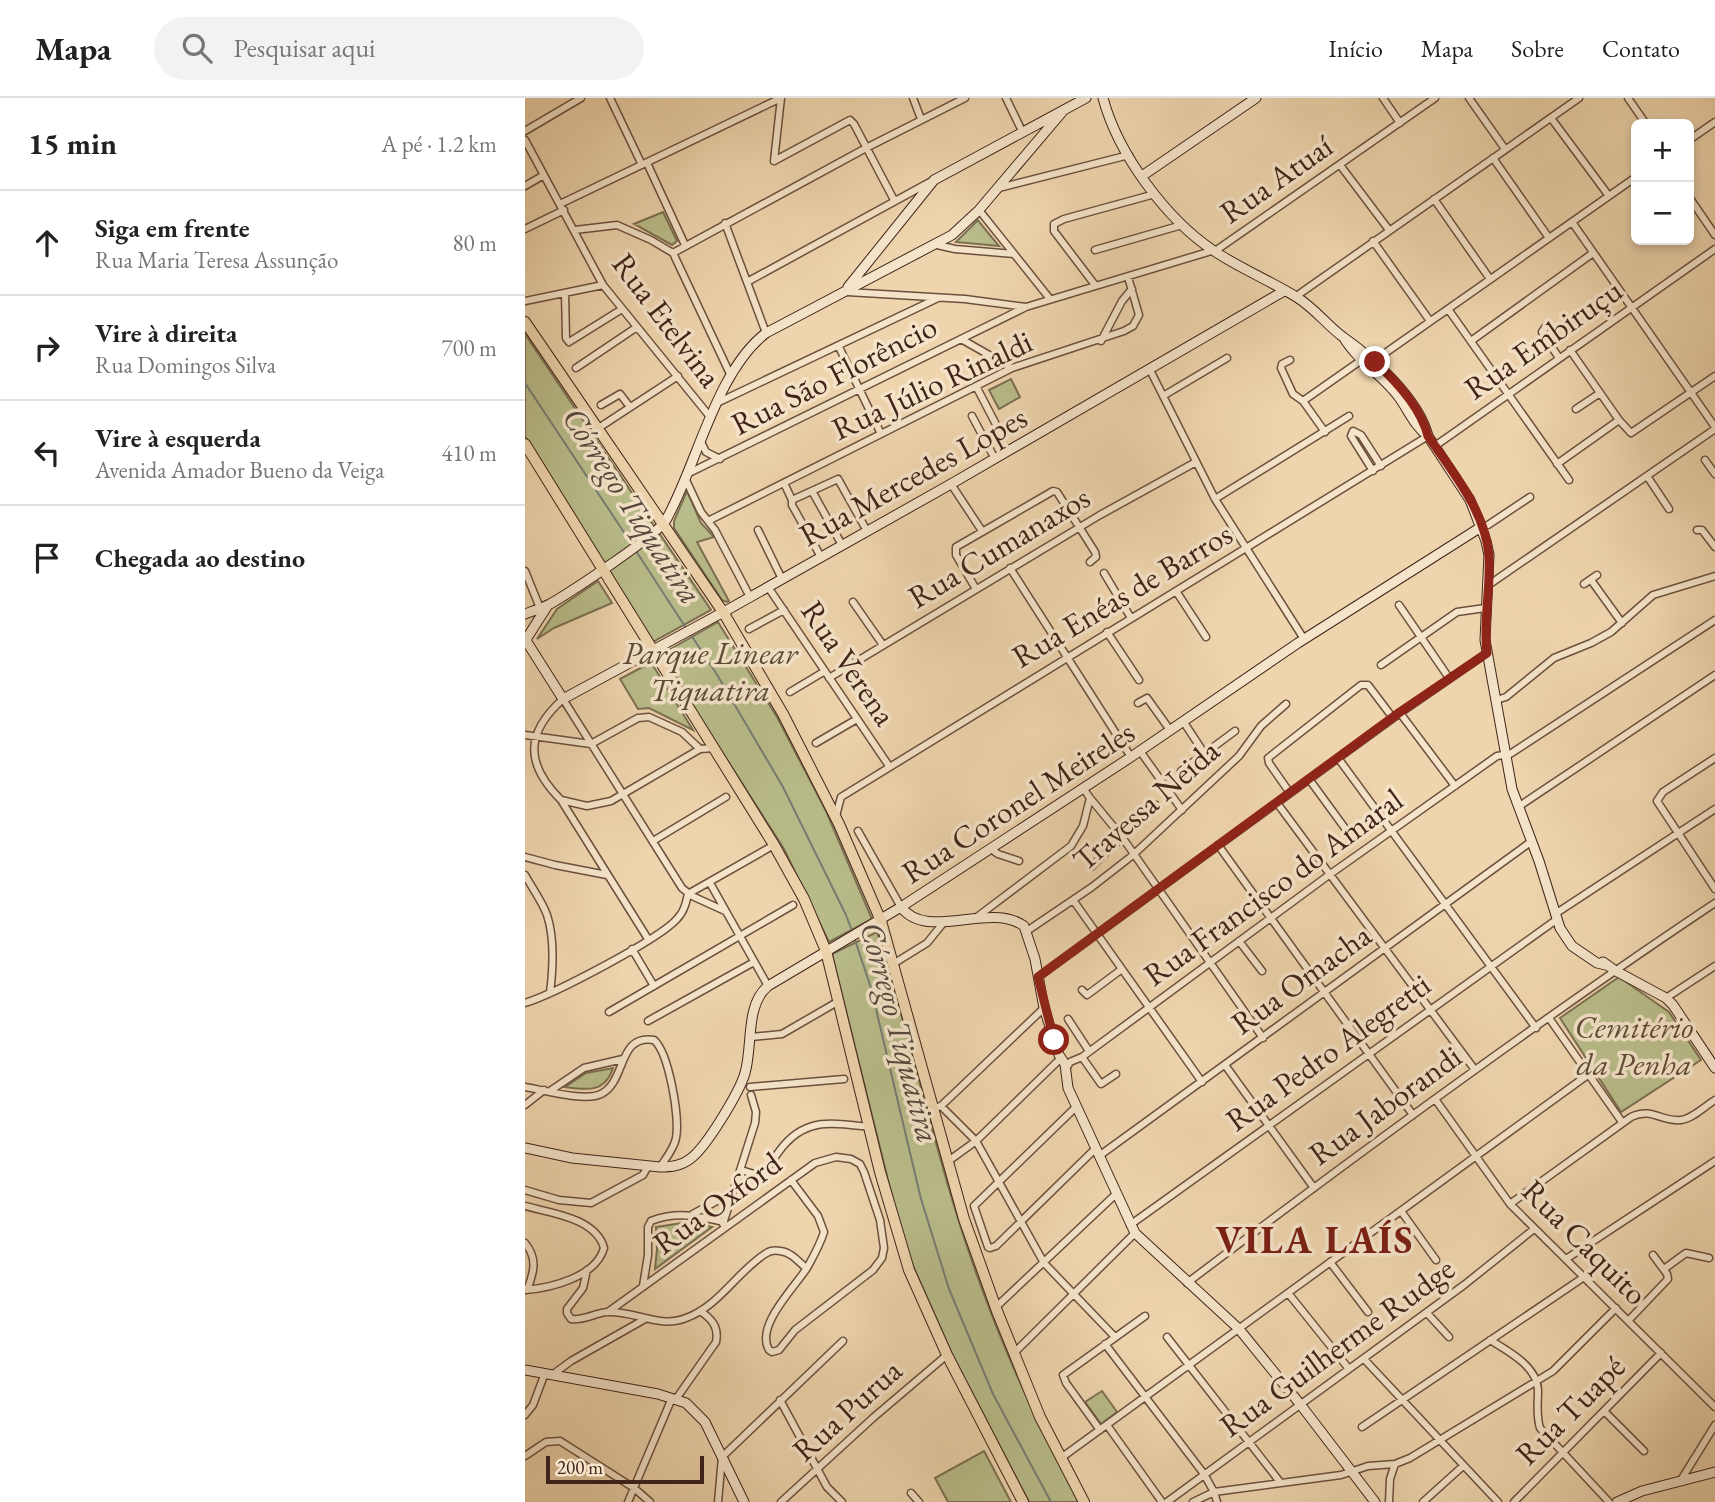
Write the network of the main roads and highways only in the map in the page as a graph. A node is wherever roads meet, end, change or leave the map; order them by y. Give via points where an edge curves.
1 (525, 322) edge
2 (525, 444) edge
3 (530, 461) edge
4 (1023, 1502) edge
5 (1084, 1502) edge

1 - 5 main road via 723,612 783,713 836,816 881,920 937,1107 964,1219 1040,1417
2 - 3 main road
3 - 4 main road via 714,748 804,899 826,951 909,1270

